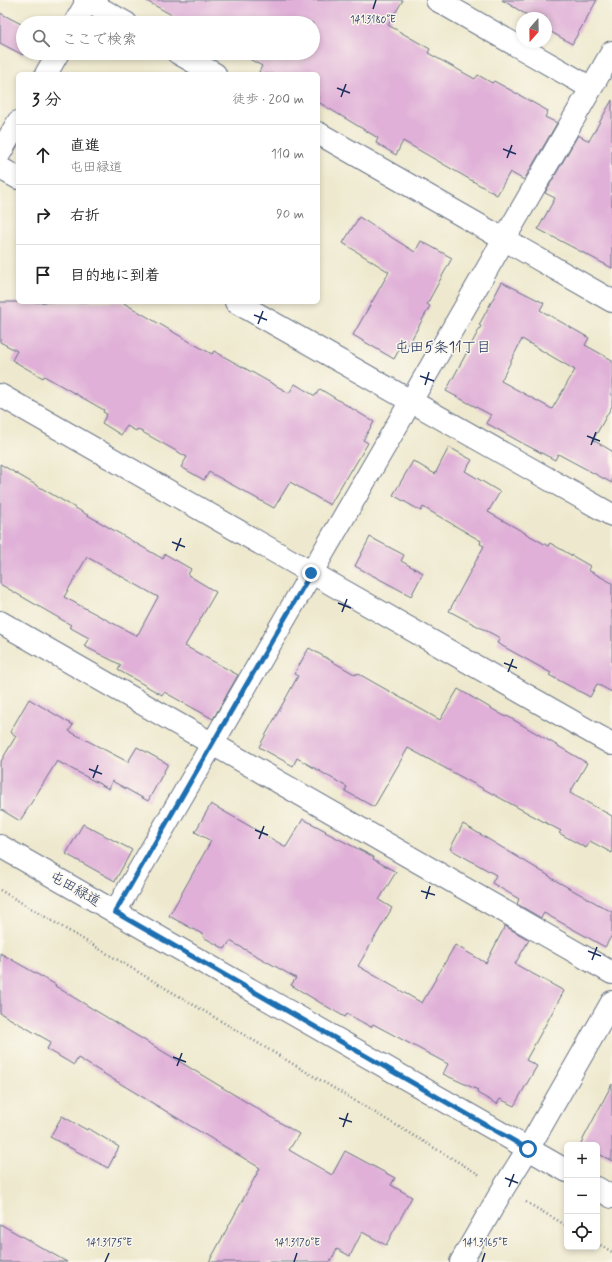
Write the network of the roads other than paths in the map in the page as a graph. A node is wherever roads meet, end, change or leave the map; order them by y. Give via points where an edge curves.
1 (87, 0) edge
2 (437, 0) edge
3 (79, 16) edge
4 (114, 16) edge
5 (612, 52) edge
6 (54, 60) edge
7 (190, 60) edge
8 (47, 72) edge
9 (211, 72) edge
10 (591, 88) junction
11 (16, 125) edge
12 (320, 134) edge
13 (0, 153) edge
14 (0, 168) edge
15 (16, 177) edge
16 (504, 239) junction
17 (612, 301) edge
18 (240, 304) edge
19 (0, 395) edge
20 (412, 402) junction
21 (612, 515) edge
22 (311, 573) junction
23 (0, 622) edge
24 (212, 744) junction
25 (612, 744) edge
26 (0, 846) edge
27 (115, 912) junction
28 (612, 973) edge
29 (612, 1002) edge
30 (528, 1149) junction
31 (564, 1169) edge
32 (600, 1190) edge
33 (612, 1197) edge
34 (461, 1262) edge

1 - 3 street
1 - 4 street
2 - 10 street
5 - 10 street
6 - 8 street
7 - 9 street
10 - 16 street
11 - 13 street
12 - 16 street
14 - 15 street
16 - 17 street
16 - 20 street
18 - 20 street
19 - 22 street
20 - 21 street
20 - 22 street
22 - 24 street
22 - 25 street
23 - 24 street
24 - 27 street
24 - 28 street
26 - 27 street, 屯田緑道
27 - 30 street, 屯田緑道
29 - 30 street
30 - 31 street, 屯田緑道
30 - 34 street
32 - 33 street

